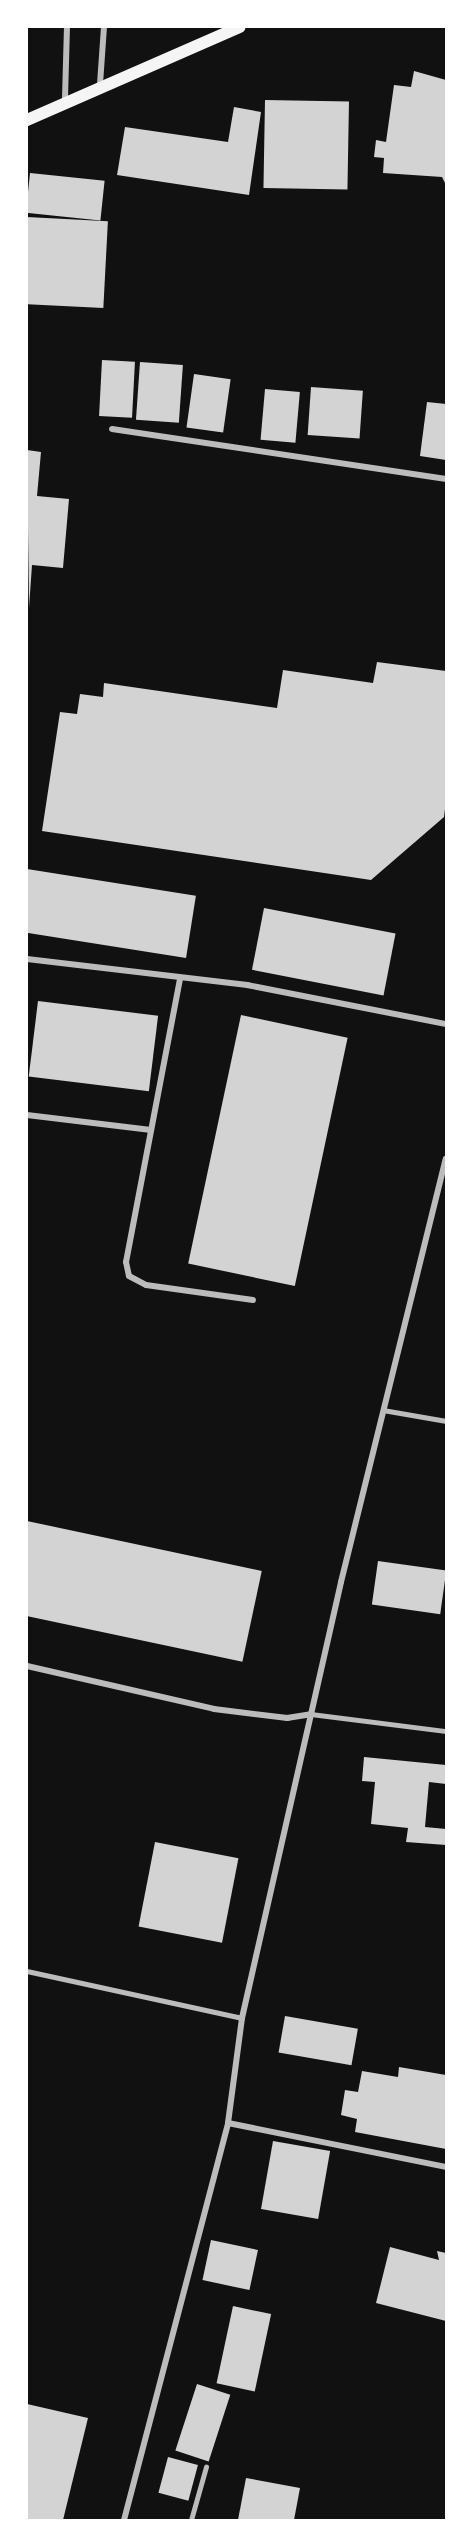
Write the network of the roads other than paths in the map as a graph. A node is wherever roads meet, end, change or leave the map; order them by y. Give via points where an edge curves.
1 (67, 27) edge
2 (104, 27) edge
3 (240, 27) edge
4 (100, 84) junction
5 (65, 98) junction
6 (27, 120) edge
7 (112, 429) dead end
8 (446, 479) edge
9 (27, 959) edge
10 (180, 979) junction
11 (446, 1024) edge
12 (27, 1115) edge
13 (151, 1130) junction
14 (446, 1159) edge
15 (253, 1300) dead end
16 (383, 1410) junction
17 (446, 1421) edge
18 (27, 1666) edge
19 (311, 1714) junction
20 (446, 1731) edge
21 (27, 1971) edge
22 (242, 2018) junction
23 (228, 2123) junction
24 (446, 2167) edge
25 (206, 2467) dead end
26 (124, 2520) edge
27 (190, 2520) edge

1 - 5 street
2 - 4 street
3 - 4 main road
4 - 5 main road
5 - 6 main road
7 - 8 street
9 - 10 street
10 - 11 street via 247,985
10 - 13 street
12 - 13 street
13 - 15 street via 126,1262 129,1276 146,1285
14 - 16 street
16 - 17 lane
16 - 19 street
18 - 19 street via 214,1708 287,1718
19 - 20 lane
19 - 22 street
21 - 22 lane
22 - 23 street
23 - 24 street
23 - 26 street
25 - 27 lane

